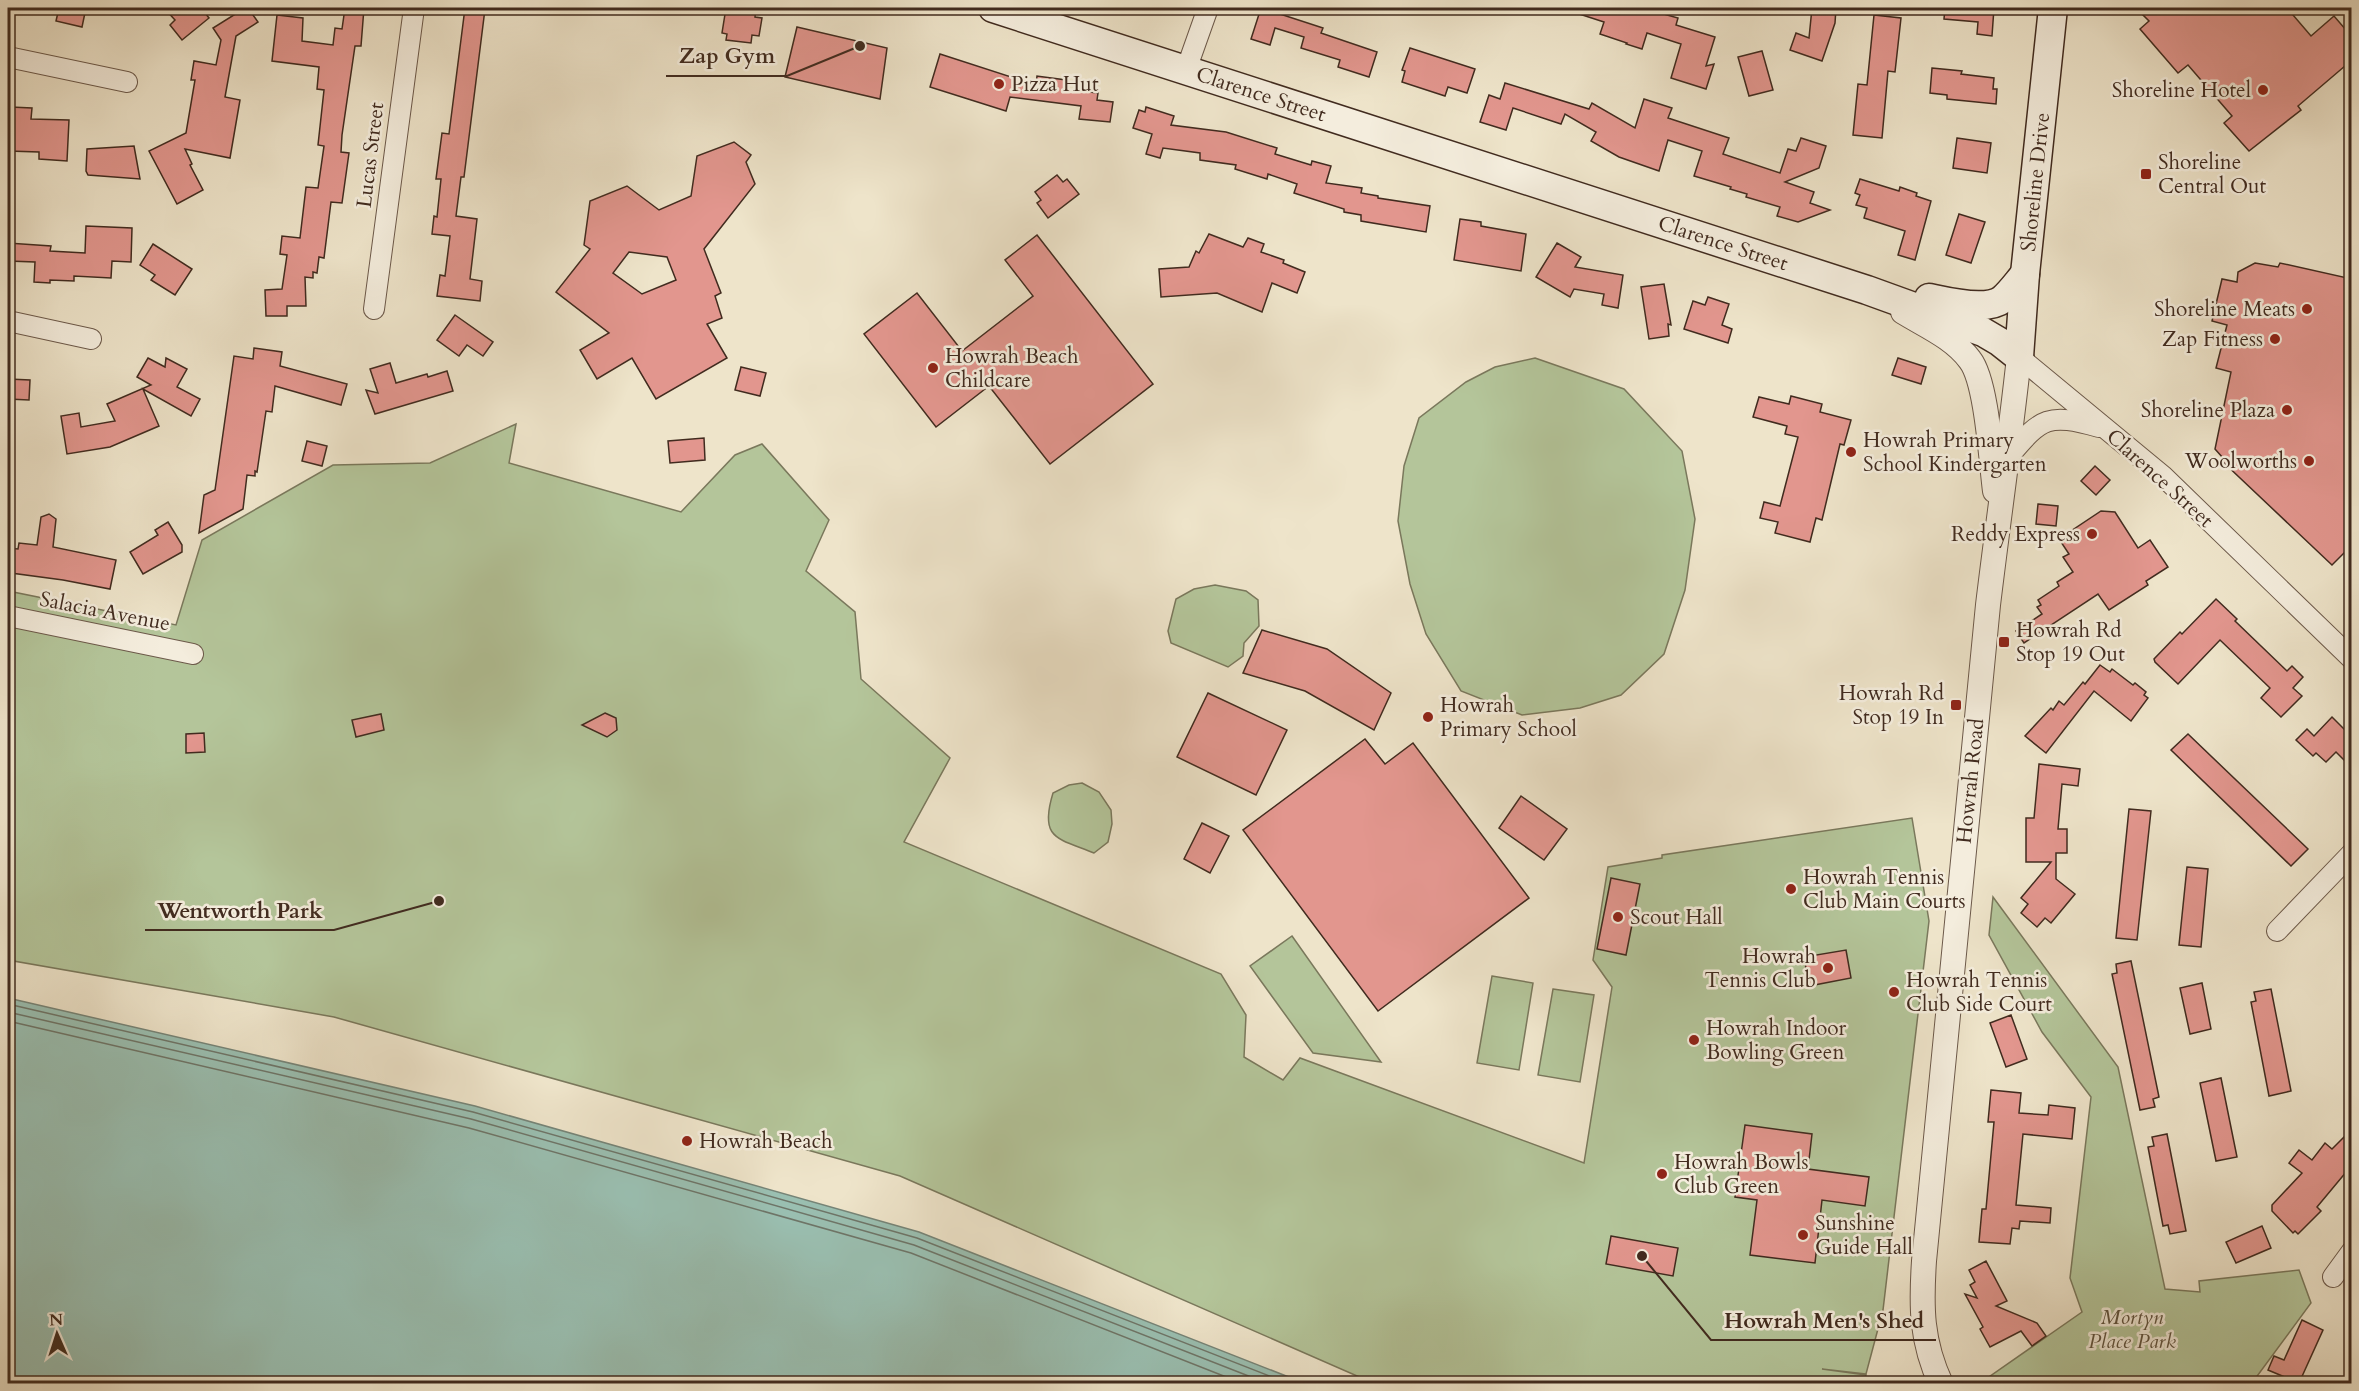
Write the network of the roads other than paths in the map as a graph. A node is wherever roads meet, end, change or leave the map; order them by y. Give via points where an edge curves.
1 (414, 8) edge
2 (993, 8) edge
3 (1208, 8) edge
4 (2053, 8) edge
5 (8, 57) edge
6 (1186, 70) junction
7 (127, 82) dead end
8 (2025, 274) junction
9 (1867, 290) junction
10 (374, 309) dead end
11 (8, 321) edge
12 (91, 339) dead end
13 (2019, 357) junction
14 (2105, 429) junction
15 (2009, 456) junction
16 (1998, 517) junction
17 (8, 616) edge
18 (193, 654) dead end
19 (2352, 659) edge
20 (2352, 853) edge
21 (2277, 931) dead end
22 (2352, 1251) edge
23 (2333, 1277) dead end
24 (1941, 1383) edge

1 - 10 street, Lucas Street
2 - 6 main road, Clarence Street
3 - 6 street
4 - 8 main road, Shoreline Drive
5 - 7 street
6 - 9 main road, Clarence Street
8 - 9 main road via 2004,298 1990,304 1969,305
8 - 13 main road, Shoreline Drive
9 - 13 main road, Clarence Street via 1983,332
9 - 16 street via 1951,341 1972,361 1982,392
11 - 12 street
13 - 14 street, Clarence Street
13 - 15 street, Howrah Road
14 - 15 street via 2048,421 2033,429
14 - 19 street, Clarence Street via 2163,476
15 - 16 street, Howrah Road
16 - 24 street, Howrah Road via 1924,1261 1922,1324
17 - 18 street, Salacia Avenue
20 - 21 street
22 - 23 street

